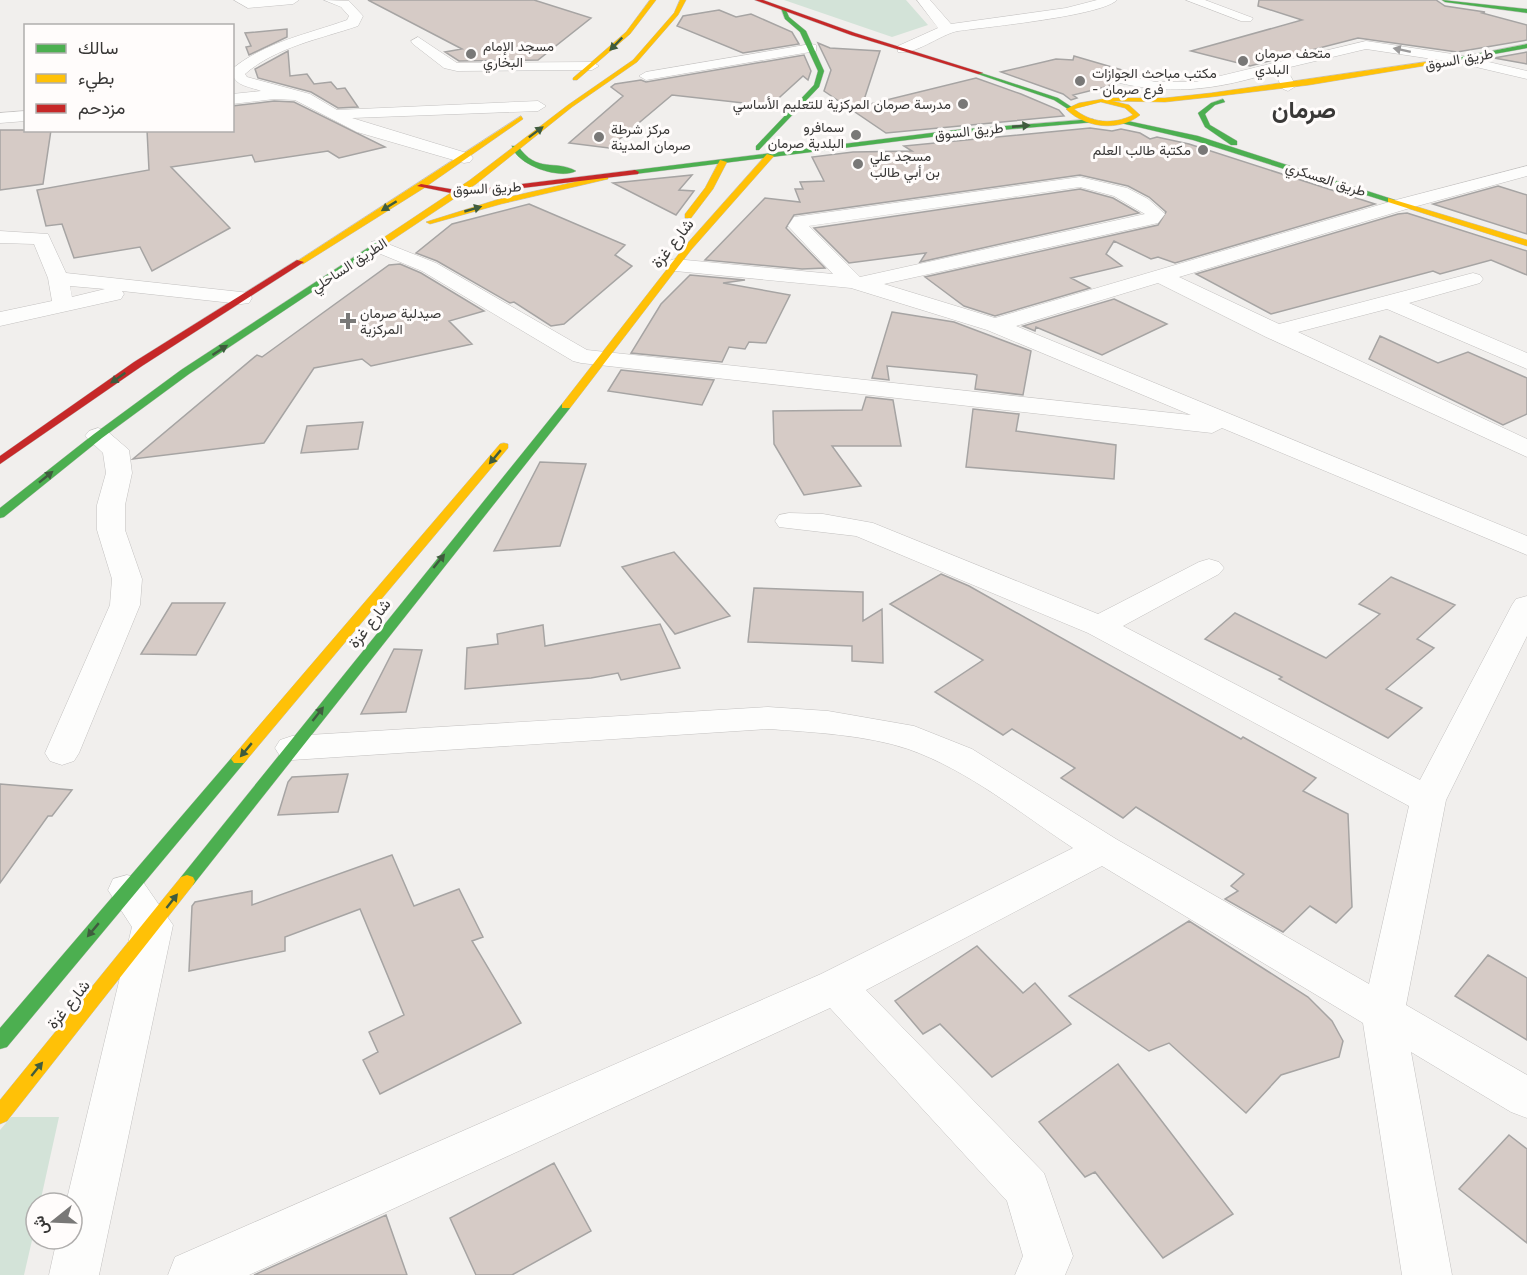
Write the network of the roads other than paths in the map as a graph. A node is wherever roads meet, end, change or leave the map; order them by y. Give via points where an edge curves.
1 (240, 0) edge
2 (293, 0) edge
3 (337, 0) edge
4 (653, 0) edge
5 (683, 0) edge
6 (758, 0) edge
7 (923, 0) edge
8 (1111, 0) edge
9 (1192, 0) edge
10 (1445, 0) edge
11 (778, 5) edge
12 (1527, 11) edge
13 (1246, 18) dead end
14 (944, 29) junction
15 (418, 41) dead end
16 (1527, 46) edge
17 (811, 48) junction
18 (903, 49) junction
19 (1527, 51) edge
20 (1466, 61) junction
21 (592, 66) junction
22 (1277, 66) junction
23 (1527, 75) edge
24 (646, 76) dead end
25 (1112, 77) dead end
26 (565, 86) dead end
27 (1022, 86) junction
28 (1288, 86) junction
29 (289, 94) junction
30 (234, 99) edge
31 (1223, 101) junction
32 (1104, 102) junction
33 (542, 103) joint
34 (1069, 108) junction
35 (330, 114) junction
36 (1137, 115) junction
37 (24, 116) edge
38 (0, 118) edge
39 (1093, 121) junction
40 (1123, 122) junction
41 (1234, 142) junction
42 (515, 148) junction
43 (764, 152) junction
44 (464, 158) junction
45 (722, 158) junction
46 (572, 171) junction
47 (1527, 171) edge
48 (605, 177) junction
49 (473, 182) junction
50 (421, 186) junction
51 (456, 192) junction
52 (1412, 201) junction
53 (682, 225) dead end
54 (397, 233) junction
55 (1527, 233) edge
56 (0, 237) edge
57 (1527, 243) edge
58 (378, 246) junction
59 (675, 265) junction
60 (1160, 276) junction
61 (58, 278) junction
62 (1473, 279) dead end
63 (857, 283) junction
64 (152, 287) junction
65 (241, 298) junction
66 (1390, 302) junction
67 (63, 304) junction
68 (0, 319) edge
69 (995, 325) junction
70 (1274, 332) junction
71 (587, 356) junction
72 (1527, 362) edge
73 (138, 364) junction
74 (185, 372) junction
75 (1248, 429) junction
76 (98, 436) junction
77 (512, 437) dead end
78 (1527, 449) edge
79 (0, 461) edge
80 (0, 514) edge
81 (789, 521) dead end
82 (1527, 546) edge
83 (1209, 568) dead end
84 (1527, 605) edge
85 (1099, 626) junction
86 (292, 747) junction
87 (62, 753) dead end
88 (1428, 800) junction
89 (1103, 849) junction
90 (127, 890) junction
91 (153, 925) junction
92 (836, 986) junction
93 (1383, 1015) junction
94 (0, 1041) edge
95 (1527, 1098) edge
96 (0, 1115) edge
97 (74, 1275) edge
98 (193, 1275) edge
99 (1040, 1275) edge
100 (1427, 1275) edge

1 - 2 street via 248,4
3 - 29 street via 357,16 353,23 278,50 237,73 242,80
4 -> 21 main road via 643,17
42 -> 5 main road, الطريق الساحلي via 635,61 676,14
6 - 11 main road
7 - 14 street via 940,18
8 - 14 street via 1067,12
9 - 13 street
10 - 12 main road
11 - 17 main road, شارع غزة via 803,31
11 - 18 main road
14 - 18 street via 939,35
15 - 21 street via 457,67
16 - 20 main road, طريق السوق
17 - 24 street
17 - 43 main road, شارع غزة via 821,71 817,86
18 - 27 main road
19 - 20 main road, طريق السوق
20 -> 22 street via 1366,45
20 - 23 street
20 - 28 main road, طريق السوق
20 - 31 main road, طريق السوق via 1370,81
21 - 26 main road
22 - 25 street via 1225,82 1176,89
22 - 28 street
27 - 32 main road
27 - 34 main road
28 - 32 main road, طريق السوق
29 - 30 street
29 - 35 street via 321,105
31 - 36 main road, طريق السوق
31 - 41 main road via 1201,113 1208,126
32 - 34 main road, طريق السوق via 1079,103
32 - 36 main road, طريق العسكري via 1127,106
33 - 35 street
33 - 44 main road, الطريق الساحلي
34 - 39 main road via 1075,116
34 - 43 main road, طريق السوق
35 - 44 street via 375,133
36 - 40 main road, طريق السوق
36 - 41 main road, طريق العسكري
37 - 38 street
39 - 40 main road, طريق السوق
43 -> 39 main road, طريق السوق
40 - 52 main road, طريق العسكري via 1195,138
41 - 52 main road, طريق العسكري
42 - 46 main road via 524,160 536,165
42 - 49 main road, الطريق الساحلي
43 - 45 main road, طريق السوق
43 - 59 main road, شارع غزة
44 - 50 main road, الطريق الساحلي
45 - 46 main road, طريق السوق
45 - 48 main road, طريق السوق
45 - 53 main road, شارع غزة via 709,189
46 - 49 main road, طريق السوق
47 - 52 street
48 - 51 main road, طريق السوق
54 -> 48 main road via 467,210
49 - 50 main road, طريق السوق
49 - 51 main road, الطريق الساحلي
50 - 51 main road, طريق السوق
50 -> 65 main road, الطريق الساحلي
51 - 54 main road, الطريق الساحلي
52 - 55 main road, طريق العسكري
52 - 57 main road, طريق العسكري
52 - 60 street
54 - 58 main road, الطريق الساحلي
56 - 61 street via 42,238
58 - 71 street via 429,267
74 -> 58 main road, الطريق الساحلي
59 - 63 street
59 - 71 main road, شارع غزة
60 - 69 street
60 - 70 street
61 - 64 street
61 - 67 street
62 - 66 street
63 - 63 street via 1145,220 1156,214 1104,185 1080,182 801,221 798,226
63 - 69 street
64 - 65 street
64 - 67 street
65 - 73 main road, الطريق الساحلي
66 - 70 street
66 - 72 street
67 - 68 street
69 - 75 street
70 - 78 street
71 - 75 street
86 -> 71 main road, شارع غزة via 431,570
73 - 74 main road
73 -> 79 main road, الطريق الساحلي
74 - 76 main road, الطريق الساحلي
75 - 82 street
80 -> 76 main road, الطريق الساحلي
76 - 87 street via 116,450 119,472 111,505 111,530 127,579 125,605
77 -> 90 main road, شارع غزة
81 - 85 street via 863,529
83 - 85 street
84 - 88 street
85 - 88 street
86 - 89 street via 768,718 828,722 914,738 960,757
91 -> 86 main road, شارع غزة
88 - 93 street
89 - 92 street
89 - 93 street
90 - 91 street
90 -> 94 main road, شارع غزة
96 -> 91 main road, شارع غزة
91 - 97 street
92 - 98 street
92 - 99 street via 1027,1189 1048,1256
93 - 95 street
93 - 100 street

